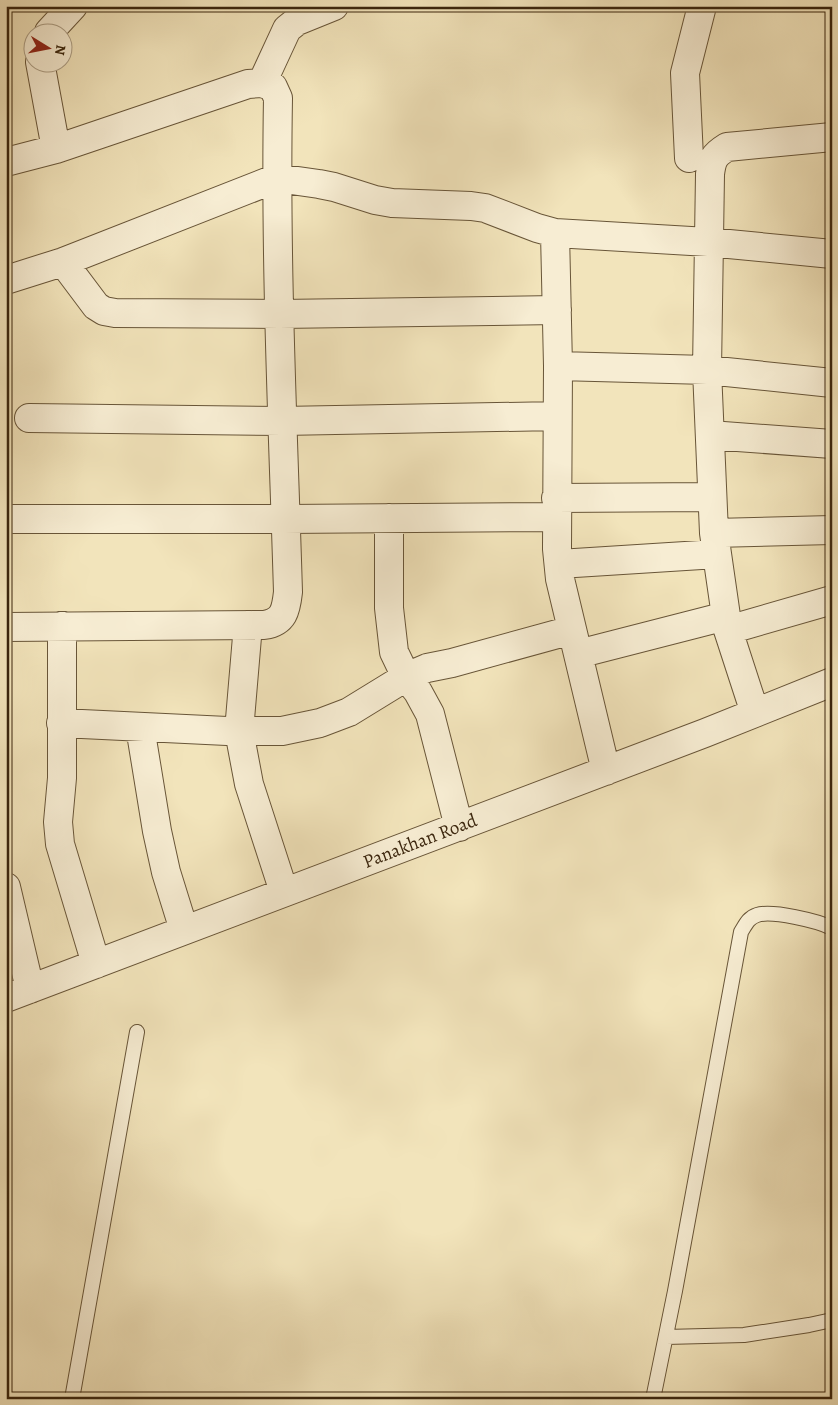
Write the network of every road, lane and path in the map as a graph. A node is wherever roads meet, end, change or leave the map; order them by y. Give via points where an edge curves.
1 (73, 6) edge
2 (334, 6) edge
3 (702, 6) edge
4 (58, 22) edge
5 (42, 72) edge
6 (262, 83) junction
7 (832, 136) edge
8 (56, 149) junction
9 (689, 158) dead end
10 (6, 162) edge
11 (276, 178) junction
12 (555, 233) junction
13 (708, 242) junction
14 (832, 254) edge
15 (63, 262) junction
16 (6, 280) edge
17 (557, 310) junction
18 (280, 314) junction
19 (558, 366) junction
20 (707, 370) junction
21 (832, 384) edge
22 (557, 416) junction
23 (29, 418) dead end
24 (282, 420) junction
25 (710, 435) junction
26 (832, 444) edge
27 (712, 497) junction
28 (556, 508) junction
29 (388, 518) junction
30 (6, 519) edge
31 (286, 519) junction
32 (832, 530) edge
33 (716, 543) junction
34 (559, 564) junction
35 (832, 600) edge
36 (727, 623) junction
37 (62, 626) junction
38 (248, 626) junction
39 (6, 627) edge
40 (575, 642) junction
41 (406, 677) junction
42 (832, 682) edge
43 (754, 713) junction
44 (61, 723) junction
45 (140, 727) junction
46 (240, 732) junction
47 (606, 771) junction
48 (459, 827) junction
49 (6, 887) edge
50 (284, 892) junction
51 (832, 928) edge
52 (184, 930) junction
53 (96, 964) junction
54 (18, 994) edge
55 (137, 1032) dead end
56 (832, 1320) edge
57 (666, 1337) junction
58 (72, 1399) edge
59 (653, 1399) edge

1 - 4 street
2 - 6 street via 297,21 287,29
3 - 9 street via 685,73
5 - 8 street
6 - 8 street via 231,89
6 - 11 street via 273,87 278,98
7 - 13 street via 727,147 716,153 711,162
8 - 10 street
11 - 12 street via 334,187 392,203 485,208
11 - 15 street
11 - 18 street
12 - 13 street
12 - 17 street
13 - 14 street
13 - 20 street
15 - 16 street
15 - 18 street via 96,306 104,311
17 - 18 street
17 - 19 street
18 - 24 street
19 - 20 street
19 - 22 street
20 - 21 street
20 - 25 street
22 - 24 street
22 - 28 street
23 - 24 street
24 - 31 street
25 - 26 street
25 - 27 street
27 - 28 street
27 - 33 street
28 - 29 street
28 - 34 street
29 - 31 street
29 - 41 street via 391,632 394,652
30 - 31 street
31 - 38 street via 287,603 275,623
32 - 33 street
33 - 34 street
33 - 36 street
34 - 40 street
35 - 36 street
36 - 40 street
36 - 43 street
37 - 38 street
37 - 39 street
37 - 44 street
38 - 46 street
40 - 41 street via 427,668
40 - 47 street
41 - 46 street via 348,712 320,723 282,731
41 - 48 street via 430,714
42 - 43 street, Panakhan Road
43 - 47 street, Panakhan Road
44 - 45 street
44 - 53 street via 60,844
45 - 46 street
45 - 52 street via 159,840
46 - 50 street via 249,784
47 - 48 street, Panakhan Road
48 - 50 street, Panakhan Road
49 - 54 street
50 - 52 street, Panakhan Road
51 - 57 lane via 769,913 748,920 741,932
52 - 53 street, Panakhan Road
53 - 54 street, Panakhan Road
55 - 58 lane
56 - 57 lane via 744,1335
57 - 59 lane

